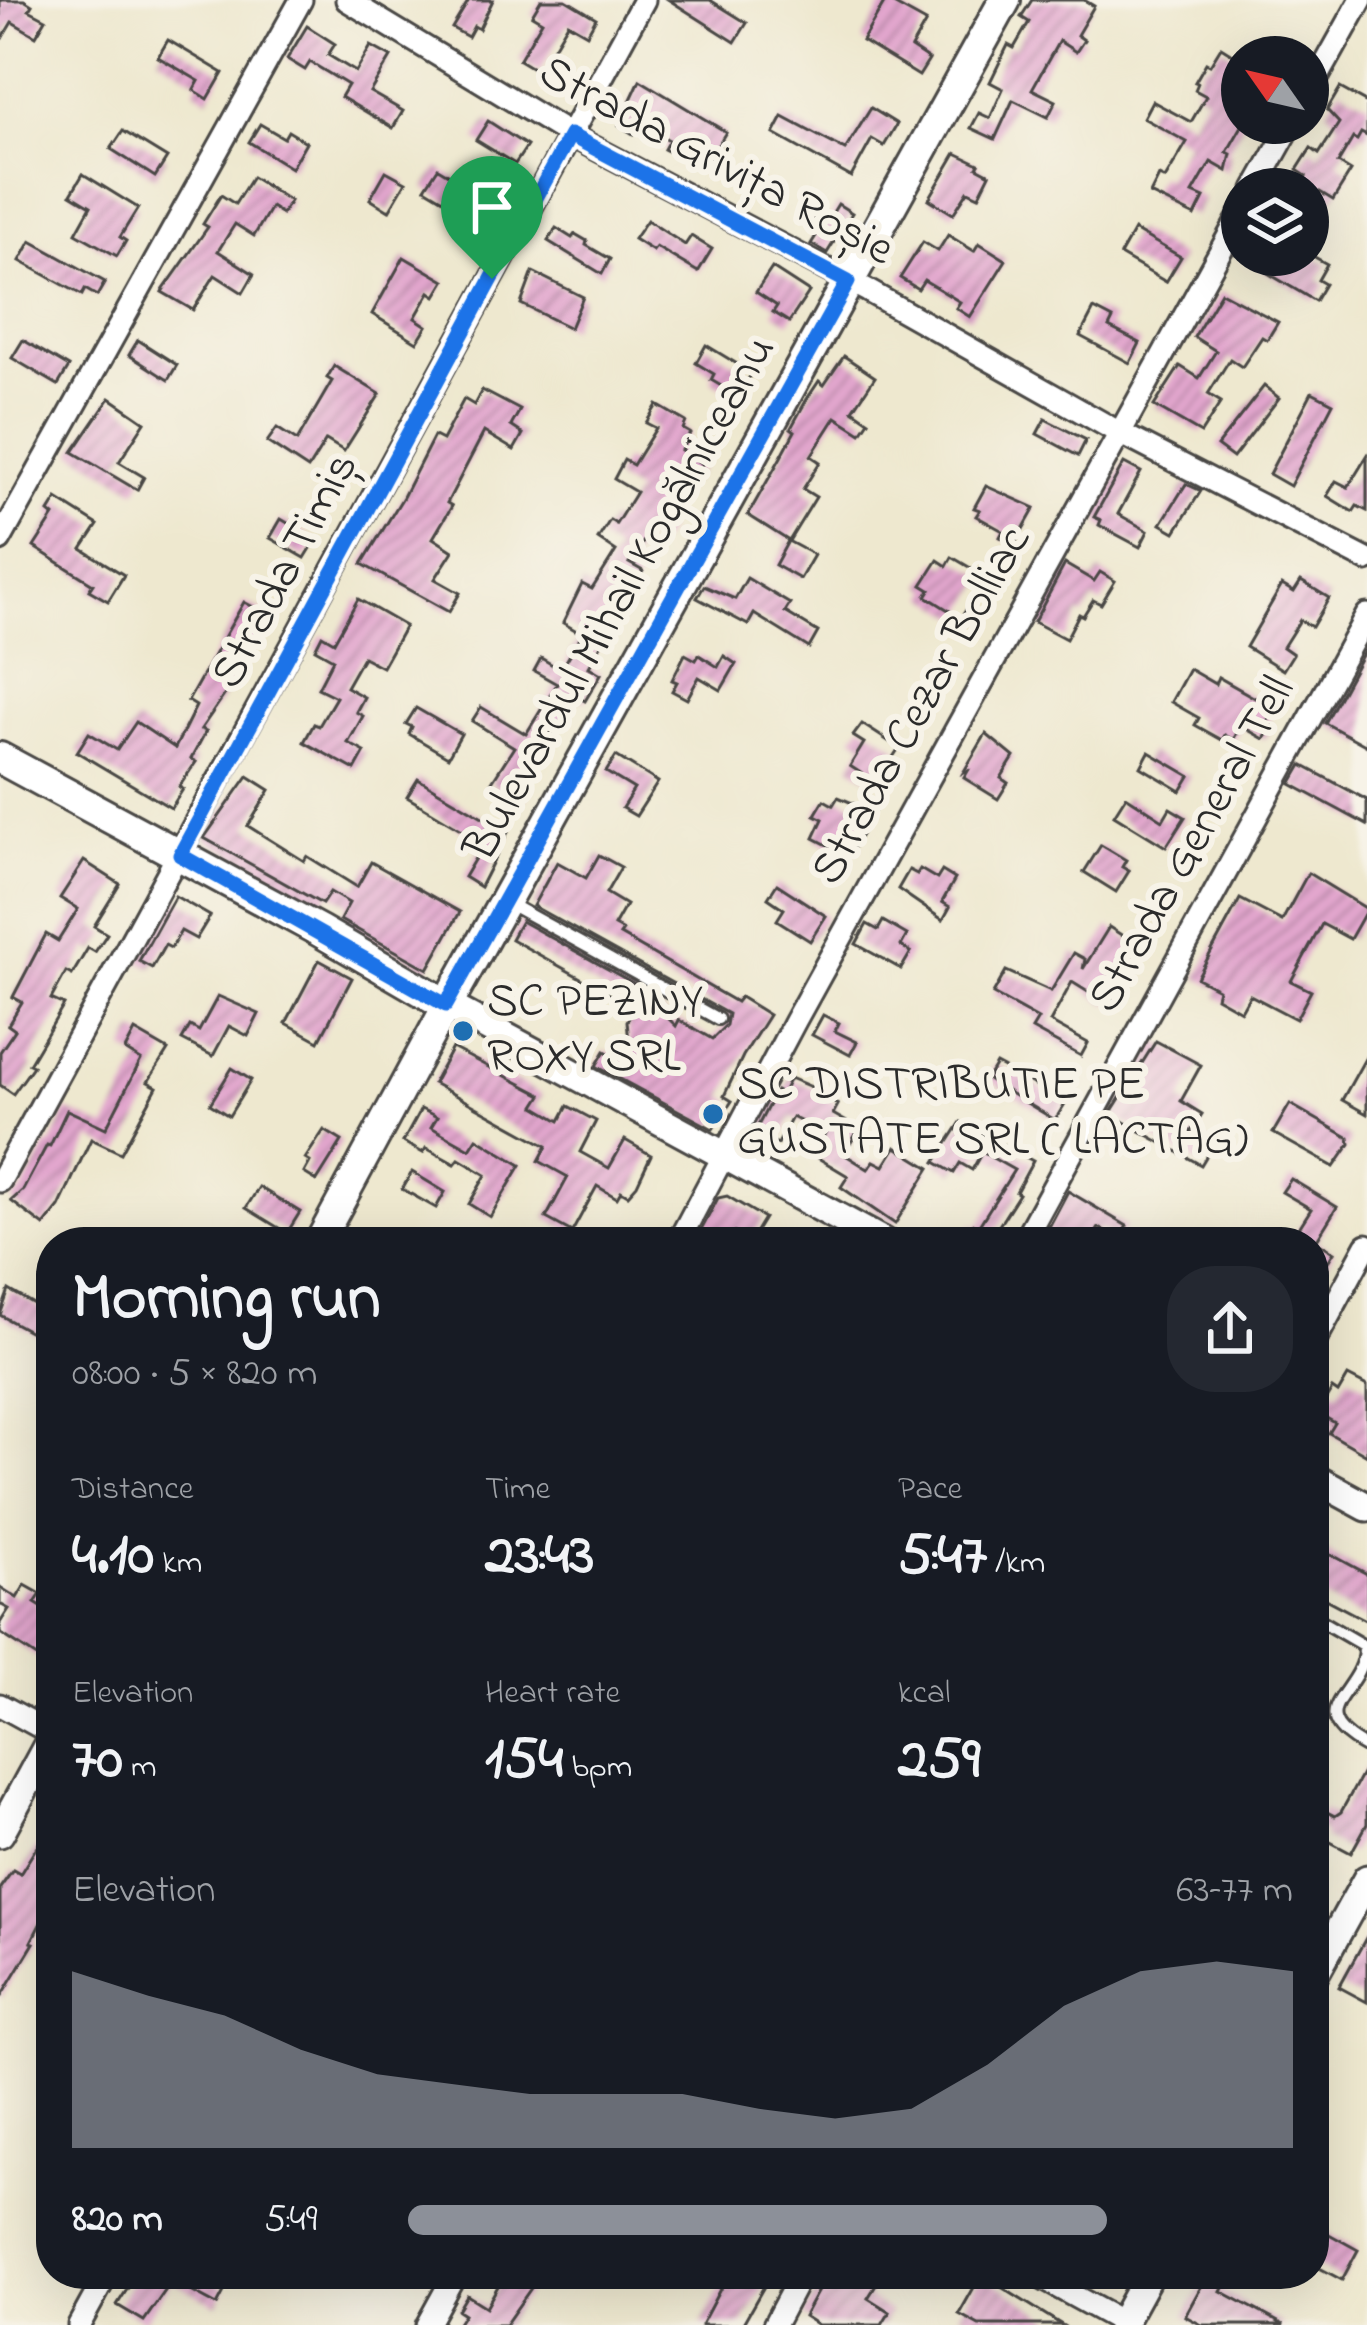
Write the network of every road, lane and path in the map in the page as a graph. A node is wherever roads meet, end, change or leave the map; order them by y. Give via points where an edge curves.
1 (301, 0) edge
2 (347, 0) edge
3 (644, 0) edge
4 (1005, 0) edge
5 (1361, 0) edge
6 (1329, 57) edge
7 (570, 135) junction
8 (1221, 249) edge
9 (848, 282) junction
10 (1118, 432) junction
11 (0, 540) edge
12 (1367, 560) edge
13 (1367, 615) edge
14 (0, 758) edge
15 (180, 855) junction
16 (506, 901) junction
17 (446, 1005) junction
18 (718, 1019) dead end
19 (727, 1155) junction
20 (0, 1181) edge
21 (327, 1227) edge
22 (686, 1227) edge
23 (857, 1227) edge
24 (1031, 1227) edge
25 (1367, 1245) edge
26 (1329, 1315) edge
27 (1329, 1486) edge
28 (1367, 1507) edge
29 (1329, 1626) edge
30 (0, 1705) edge
31 (36, 1727) edge
32 (1367, 1748) edge
33 (36, 1765) edge
34 (0, 1833) edge
35 (1367, 1879) edge
36 (1329, 1948) edge
37 (99, 2289) edge
38 (447, 2289) edge
39 (793, 2289) edge
40 (1061, 2289) edge
41 (1142, 2289) edge
42 (1124, 2324) edge
43 (79, 2325) edge
44 (427, 2325) edge
45 (774, 2325) edge

1 - 11 street
2 - 7 street, Strada Grivița Roșie
3 - 7 street, Strada Timiș
4 - 9 main road, Bulevardul Mihail Kogălniceanu
5 - 6 street
7 - 9 street, Strada Grivița Roșie
7 - 15 street, Strada Timiș
8 - 10 street, Strada Cezar Bolliac
9 - 10 street, Strada Grivița Roșie
9 - 16 main road, Bulevardul Mihail Kogălniceanu
10 - 12 street, Strada Grivița Roșie
10 - 19 street, Strada Cezar Bolliac
13 - 24 street, Strada General Tell
14 - 15 main road
15 - 17 main road
15 - 20 street, Strada Timiș
16 - 17 main road, Bulevardul Mihail Kogălniceanu
16 - 18 lane
17 - 19 street
17 - 21 street, Bulevardul Mihail Kogălniceanu
19 - 22 street, Strada Cezar Bolliac
19 - 23 street
25 - 26 street
27 - 28 street
29 - 32 lane via 1364,1646 1334,1715 1342,1735
30 - 31 street
33 - 34 street
35 - 36 street
37 - 43 street
38 - 44 street
39 - 45 street
40 - 42 street
41 - 42 street

